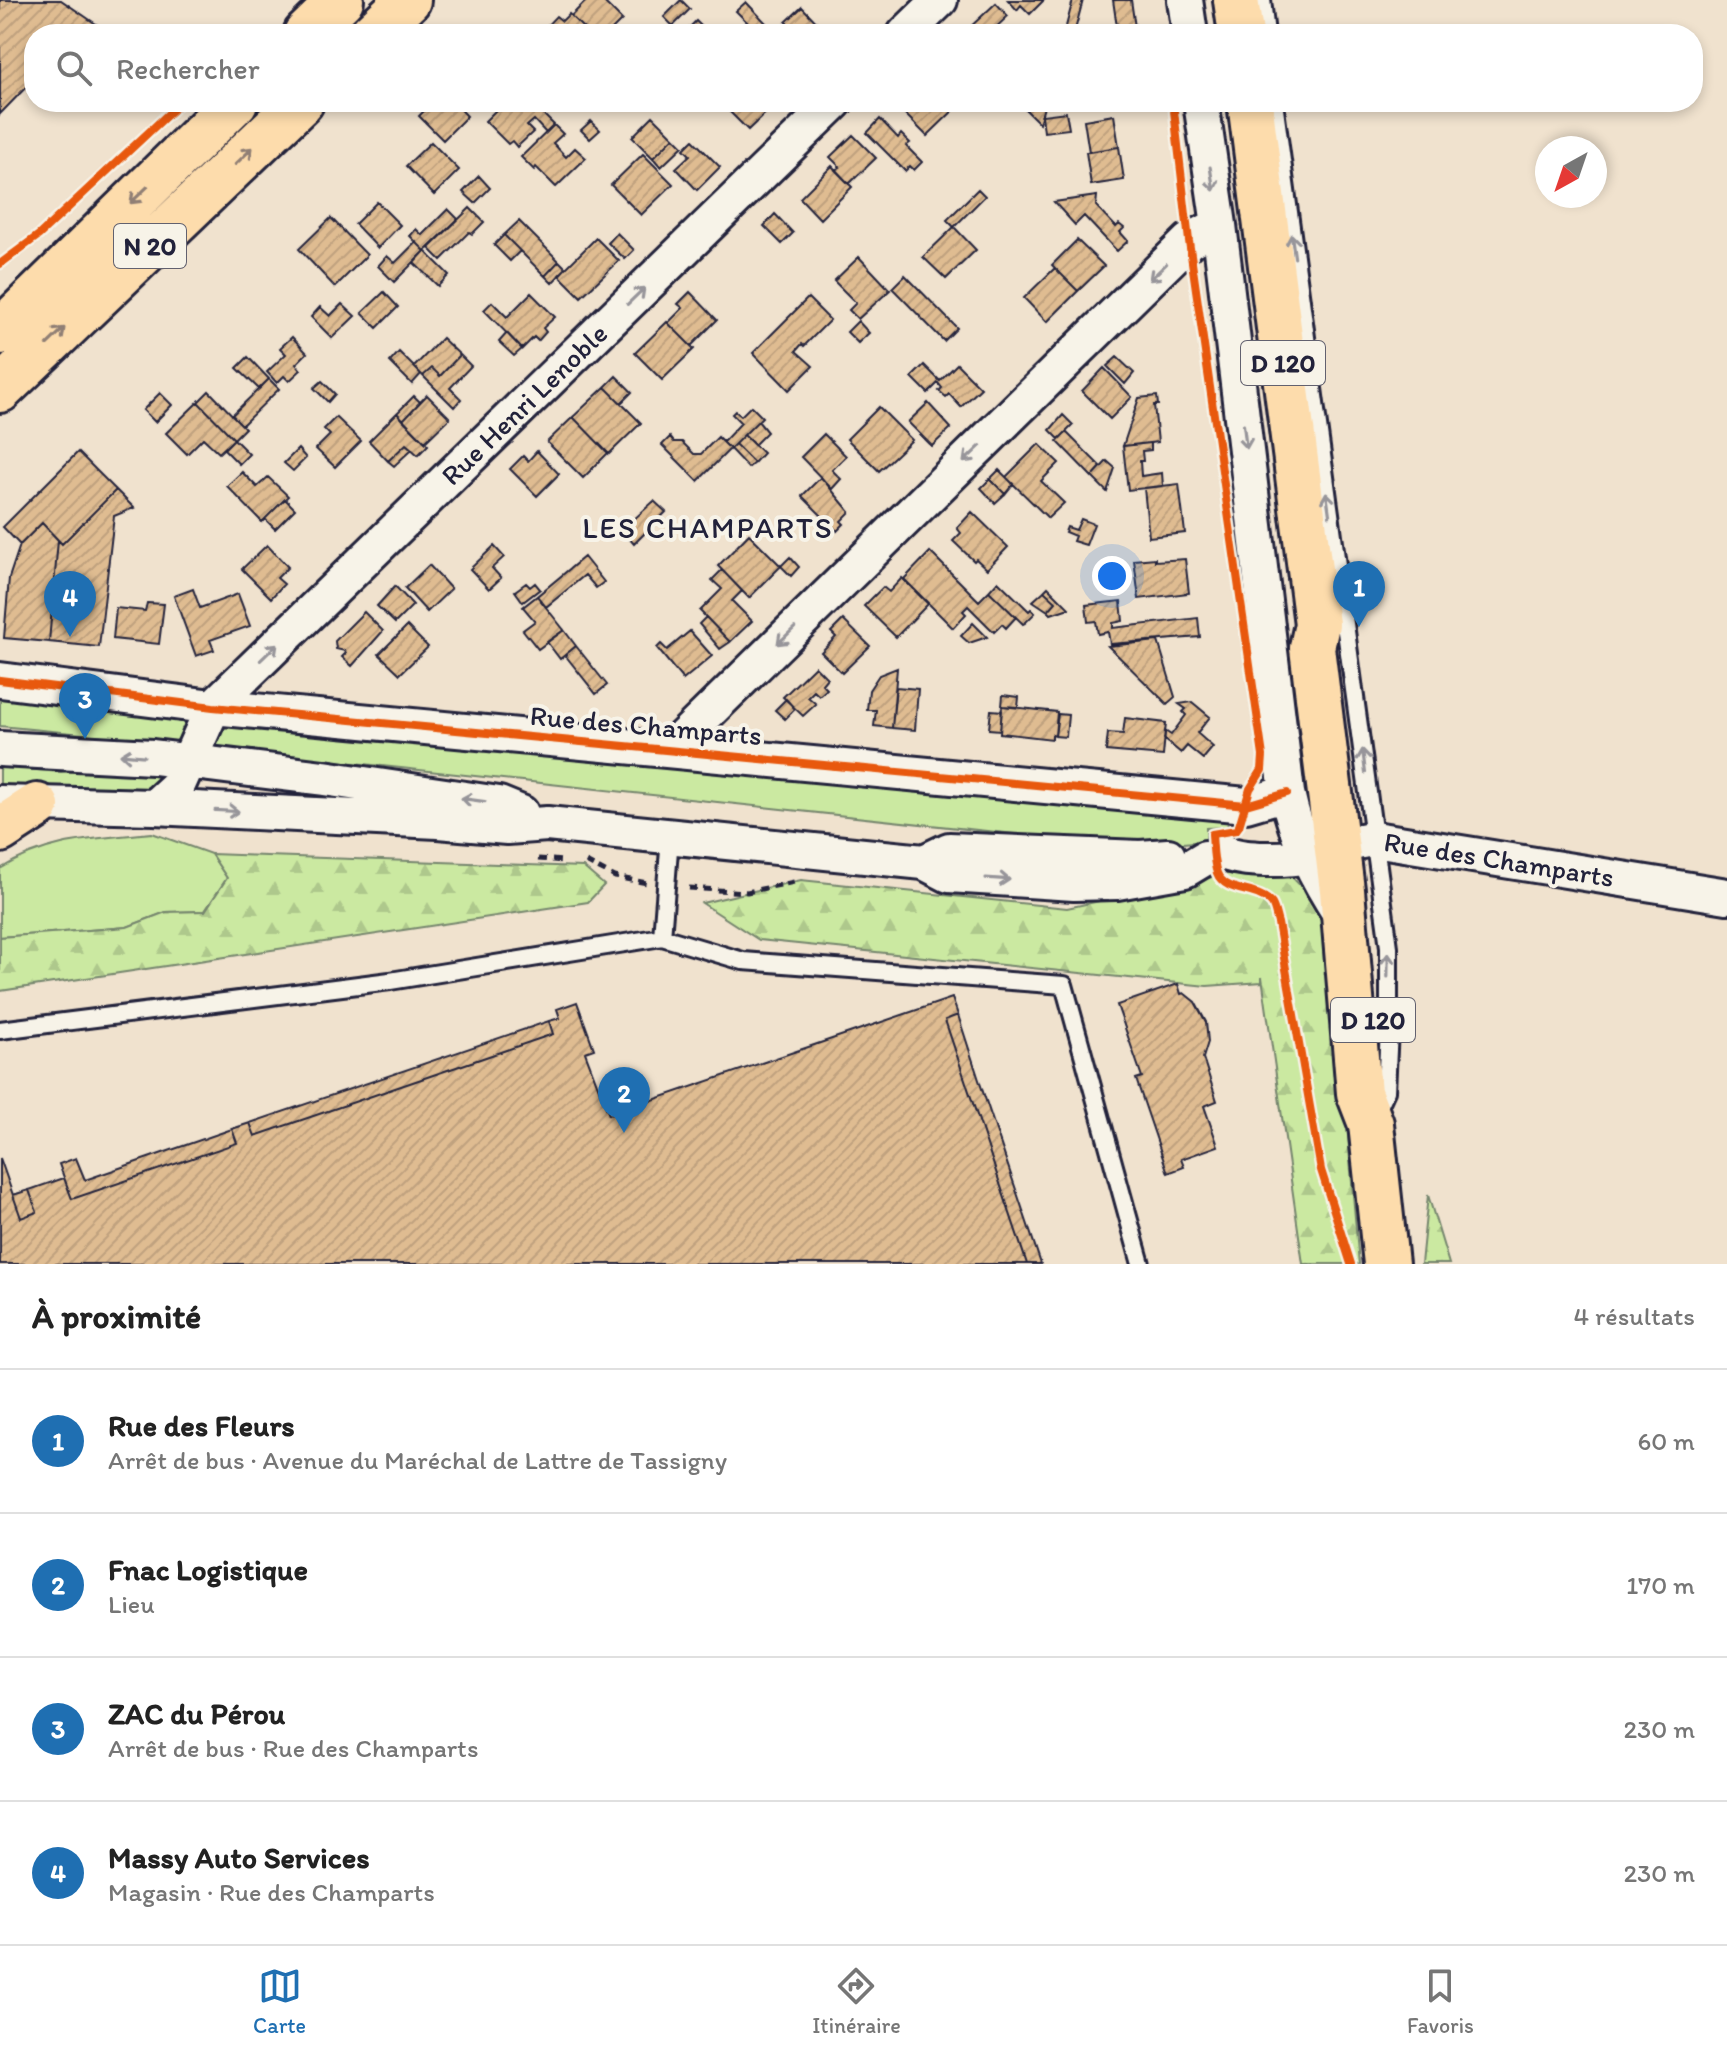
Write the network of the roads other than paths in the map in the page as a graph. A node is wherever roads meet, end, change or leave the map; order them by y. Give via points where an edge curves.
1 (341, 0) edge
2 (408, 0) edge
3 (940, 0) edge
4 (1185, 0) edge
5 (1236, 0) edge
6 (1262, 0) edge
7 (316, 24) edge
8 (383, 24) edge
9 (915, 24) edge
10 (1189, 24) edge
11 (1240, 24) edge
12 (1265, 24) edge
13 (225, 112) edge
14 (291, 112) edge
15 (825, 112) edge
16 (1202, 112) edge
17 (1251, 112) edge
18 (1275, 112) edge
19 (1219, 225) junction
20 (55, 276) junction
21 (0, 306) edge
22 (0, 332) edge
23 (0, 390) edge
24 (1317, 624) junction
25 (0, 680) edge
26 (213, 707) junction
27 (0, 749) edge
28 (671, 749) junction
29 (189, 763) junction
30 (1327, 772) junction
31 (19, 804) edge
32 (1290, 805) junction
33 (154, 807) junction
34 (547, 824) junction
35 (0, 830) edge
36 (670, 837) junction
37 (1343, 846) junction
38 (1216, 856) junction
39 (1727, 896) edge
40 (662, 937) junction
41 (0, 1030) edge
42 (1371, 1124) junction
43 (1141, 1264) edge
44 (1386, 1264) edge

1 - 7 main road
2 - 8 main road
3 - 9 street
4 - 10 street
5 - 11 main road
6 - 12 lane
13 -> 20 main road, N 20
23 -> 14 main road, N 20
26 -> 15 street, Rue Henri Lenoble
16 -> 19 street
17 - 24 main road, D 120
37 -> 18 lane
19 -> 28 street via 1189,241
19 -> 32 street
20 - 21 main road
20 - 22 main road, N 20
24 - 30 main road via 1312,648
24 - 37 main road, D 120 via 1329,646
25 - 26 street, Rue des Champarts
26 - 28 street, Rue des Champarts
26 - 29 street
29 -> 27 street, Rue des Champarts via 124,754
28 - 32 street, Rue des Champarts
29 - 33 street via 178,785
34 -> 29 street, Rue des Champarts via 499,804
30 - 32 street, Rue des Champarts via 1317,793
30 - 37 main road
31 - 33 street, Rue des Champarts
31 - 35 main road
32 - 37 street
32 - 38 street, Rue des Champarts via 1256,838
33 -> 34 street, Rue des Champarts via 507,827
34 - 36 street, Rue des Champarts
36 - 38 street, Rue des Champarts via 924,862 949,875 1074,883 1117,882 1185,870
36 - 40 lane
37 - 38 street, Rue des Champarts
37 - 39 street, Rue des Champarts
37 - 42 main road via 1359,1093
42 -> 37 main road, D 120 via 1378,1090
40 - 41 lane via 390,981
40 - 43 lane via 743,961 1064,985
42 - 44 main road, D 120

